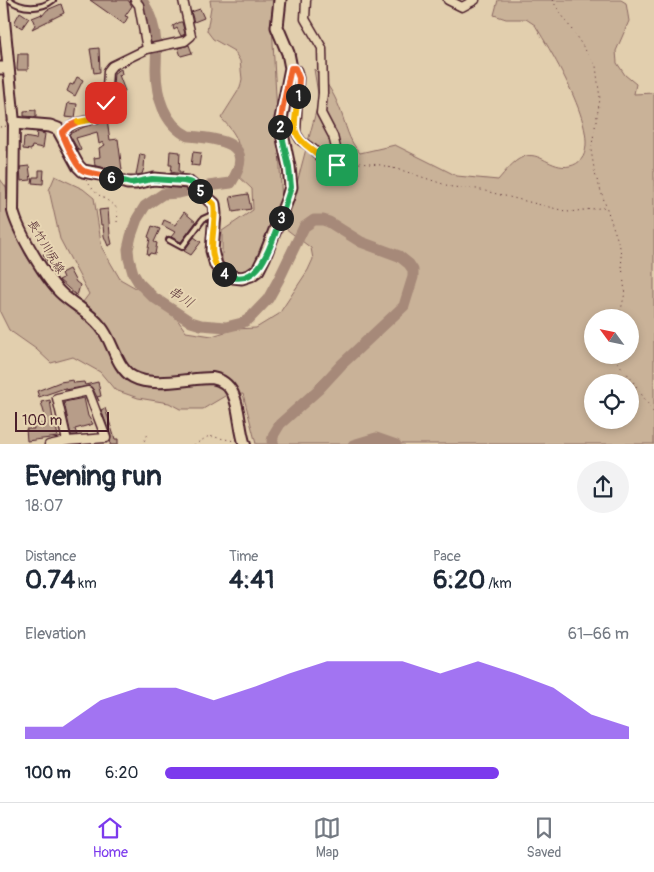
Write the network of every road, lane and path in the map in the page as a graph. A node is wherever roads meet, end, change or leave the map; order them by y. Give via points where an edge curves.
1 (2, 0) edge
2 (10, 0) edge
3 (53, 0) edge
4 (135, 0) edge
5 (183, 0) edge
6 (280, 0) edge
7 (306, 0) edge
8 (448, 0) edge
9 (475, 0) edge
10 (552, 0) edge
11 (147, 49) junction
12 (4, 68) edge
13 (291, 68) junction
14 (14, 123) junction
15 (62, 133) junction
16 (337, 165) junction
17 (83, 170) junction
18 (607, 207) junction
19 (215, 214) junction
20 (117, 222) dead end
21 (169, 240) dead end
22 (621, 309) edge
23 (619, 364) edge
24 (654, 413) edge
25 (148, 434) dead end
26 (67, 441) junction
27 (244, 442) edge
28 (49, 444) edge
29 (142, 444) edge
30 (194, 444) edge

1 - 12 main road, 長竹川尻線
2 - 3 lane via 23,8
4 - 11 street via 139,5
5 - 11 street via 191,36 185,41
6 - 13 main road via 277,27
7 - 16 street via 305,19 322,48 320,113 333,136
8 - 9 street via 462,7
10 - 18 path via 596,66 600,99 591,150 595,174
11 - 15 street via 108,71 106,103 95,119 74,123
12 - 14 main road, 長竹川尻線
13 - 16 street via 297,70 299,78 295,127 298,137 324,162 332,167
13 - 19 main road via 280,124 291,187 262,263 251,275 233,277 223,273 216,264 212,251
14 - 15 main road via 52,126
14 - 27 main road, 長竹川尻線 via 13,211 20,230 48,278 96,321 111,342 120,365 131,376 150,382 212,378 227,384 234,397
15 - 17 main road
16 - 18 path via 349,171 358,163 381,165 452,187 569,212
17 - 19 main road via 127,183 154,179 192,183 212,201
17 - 20 path via 84,178 95,192 116,207
18 - 22 path via 620,248 625,293
19 - 21 lane via 203,219 182,247
23 - 24 path
25 - 29 path
26 - 26 street via 106,438 88,391 57,398
26 - 28 street
27 - 30 path via 208,436

